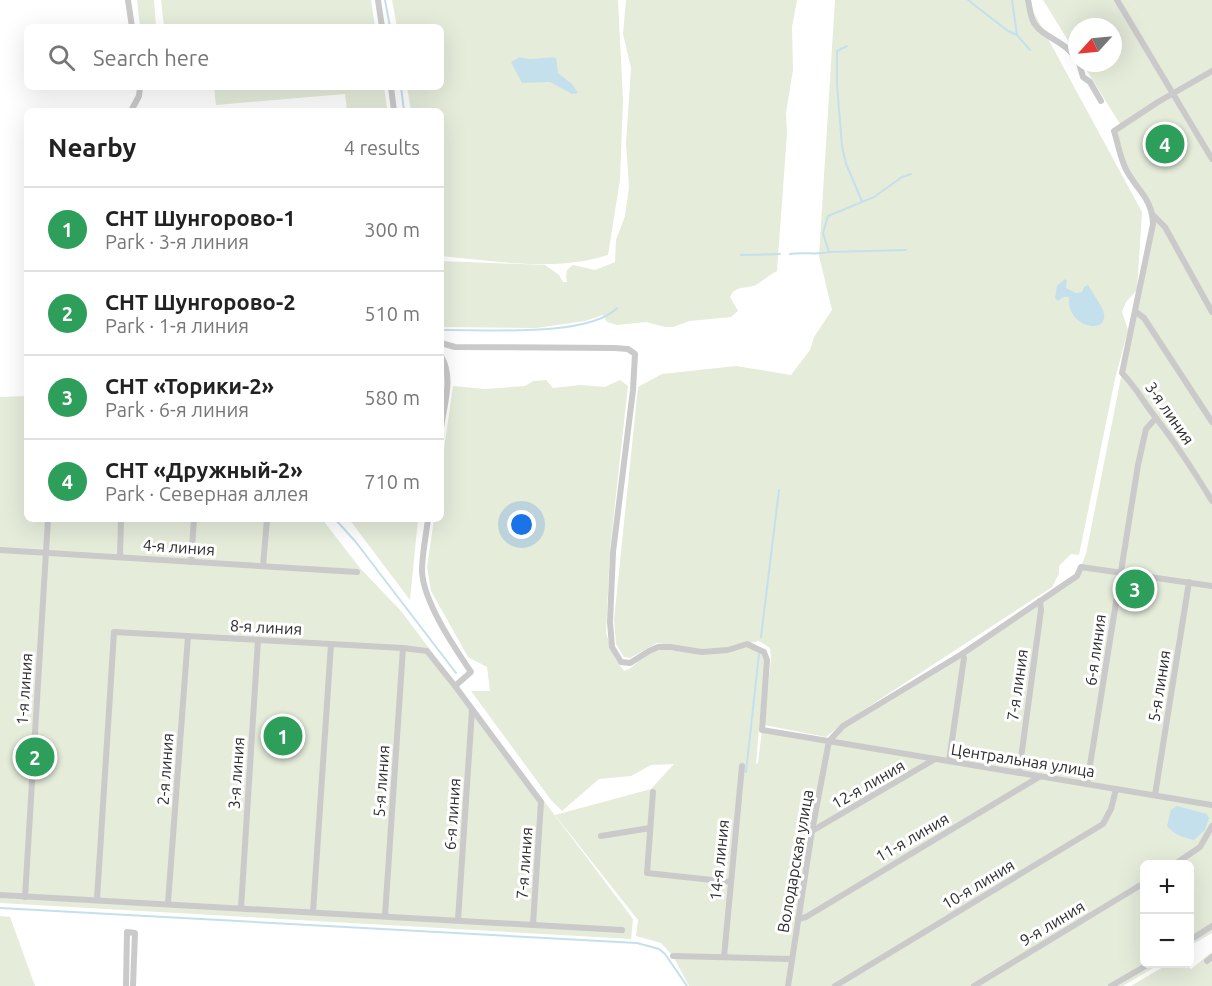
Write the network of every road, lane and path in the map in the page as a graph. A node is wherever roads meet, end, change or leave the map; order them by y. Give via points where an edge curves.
1 (128, 0) edge
2 (378, 0) edge
3 (1028, 0) edge
4 (1117, 0) edge
5 (132, 24) edge
6 (382, 24) edge
7 (1068, 48) edge
8 (1212, 71) edge
9 (1081, 72) edge
10 (140, 90) edge
11 (391, 90) edge
12 (1173, 93) junction
13 (1101, 100) dead end
14 (133, 108) edge
15 (394, 108) edge
16 (1212, 159) edge
17 (1153, 215) junction
18 (1136, 312) junction
19 (1212, 312) edge
20 (444, 344) edge
21 (444, 360) edge
22 (444, 406) edge
23 (1156, 418) junction
24 (1212, 422) edge
25 (1212, 501) edge
26 (48, 522) edge
27 (121, 522) edge
28 (194, 522) edge
29 (267, 522) edge
30 (428, 522) edge
31 (0, 550) edge
32 (46, 552) junction
33 (120, 557) junction
34 (191, 561) junction
35 (263, 566) junction
36 (357, 572) dead end
37 (1120, 573) junction
38 (1189, 582) junction
39 (1212, 586) edge
40 (1040, 601) junction
41 (188, 636) junction
42 (258, 640) junction
43 (331, 644) junction
44 (403, 648) junction
45 (962, 654) junction
46 (455, 686) junction
47 (472, 710) junction
48 (829, 741) junction
49 (935, 759) junction
50 (949, 761) junction
51 (742, 766) dead end
52 (1019, 773) junction
53 (1039, 777) junction
54 (1087, 784) junction
55 (1116, 789) junction
56 (653, 792) dead end
57 (1155, 795) junction
58 (1212, 805) edge
59 (1212, 826) edge
60 (650, 828) junction
61 (813, 831) junction
62 (601, 836) dead end
63 (1181, 860) edge
64 (730, 882) junction
65 (1140, 885) edge
66 (0, 895) edge
67 (25, 897) junction
68 (97, 899) junction
69 (168, 903) junction
70 (241, 908) junction
71 (313, 912) junction
72 (385, 916) junction
73 (798, 919) junction
74 (458, 920) junction
75 (533, 925) junction
76 (1212, 926) edge
77 (622, 930) dead end
78 (1194, 937) edge
79 (673, 956) dead end
80 (724, 957) junction
81 (791, 959) junction
82 (1141, 968) edge
83 (126, 986) edge
84 (133, 986) edge
85 (788, 986) edge
86 (835, 986) edge
87 (974, 986) edge
88 (1111, 986) edge

1 - 5 street
2 - 6 street
3 - 7 street via 1039,30
4 - 12 street
8 - 12 street
9 - 13 street
10 - 14 street
11 - 15 street
12 - 16 street
12 - 17 street via 1114,131 1127,172 1140,187
17 - 18 street
17 - 19 street via 1165,227
18 - 23 street, 3-я линия via 1122,373
18 - 24 street via 1144,318
20 - 48 street, Центральная улица via 633,351 636,361 613,552 610,635 616,655 621,662 630,663 658,647 702,652 747,644 755,647 764,652 767,660 762,730
21 - 22 street via 448,377
23 - 25 street, 3-я линия
23 - 37 street, 6-я линия via 1146,429
26 - 32 street, 1-я линия
27 - 33 street
28 - 34 street
29 - 35 street
30 - 46 street via 423,559 427,596 471,672
31 - 32 street, 4-я линия
32 - 33 street, 4-я линия
32 - 67 street, 1-я линия
33 - 34 street, 4-я линия
34 - 35 street, 4-я линия
35 - 36 street, 4-я линия
37 - 38 street
37 - 40 street via 1081,567 1077,576
37 - 54 street, 6-я линия
38 - 39 street
38 - 57 street, 5-я линия
40 - 45 street
40 - 52 street, 7-я линия
41 - 42 street, 8-я линия
41 - 68 street, 8-я линия via 114,632
41 - 69 street, 2-я линия
42 - 43 street, 8-я линия
42 - 70 street, 3-я линия
43 - 44 street, 8-я линия
43 - 71 street
44 - 46 street, 8-я линия via 427,651
44 - 72 street, 5-я линия
45 - 48 street via 843,726
45 - 50 street
46 - 47 street
47 - 74 street, 6-я линия
47 - 75 street, 7-я линия via 541,802
48 - 49 street, Центральная улица
48 - 61 street, Володарская улица
49 - 50 street, Центральная улица
49 - 61 street, 12-я линия
50 - 52 street, Центральная улица
51 - 64 street, 14-я линия
52 - 53 street, Центральная улица
53 - 54 street, Центральная улица
53 - 73 street, 11-я линия
54 - 55 street, Центральная улица
55 - 57 street, Центральная улица
55 - 86 street, 10-я линия via 1103,824
56 - 60 street
57 - 58 street, Центральная улица
59 - 63 street via 1200,847
60 - 62 street
60 - 64 street via 647,873
61 - 73 street, Володарская улица
64 - 80 street, 14-я линия
65 - 87 street, 9-я линия
66 - 67 street
67 - 68 street
68 - 69 street
69 - 70 street
70 - 71 street
71 - 72 street
72 - 74 street
73 - 81 street, Володарская улица
74 - 75 street
75 - 77 street
76 - 78 street
79 - 80 street
80 - 81 street
81 - 85 street, Володарская улица
82 - 88 street
83 - 84 street via 127,932 135,933

